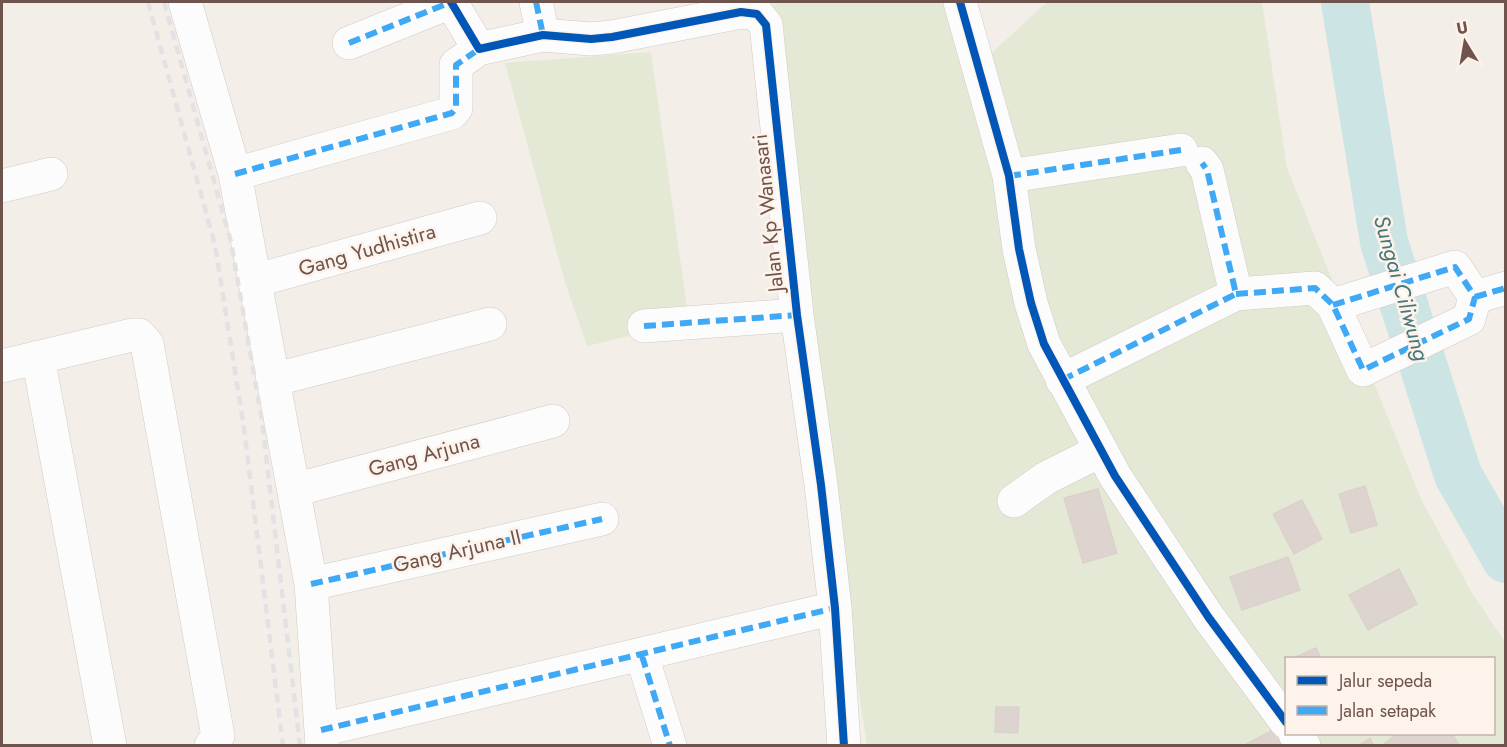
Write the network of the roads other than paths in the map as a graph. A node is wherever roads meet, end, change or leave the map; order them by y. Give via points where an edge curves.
1 (185, 2) edge
2 (451, 2) edge
3 (536, 2) edge
4 (960, 2) edge
5 (543, 35) junction
6 (348, 43) dead end
7 (479, 49) junction
8 (51, 174) dead end
9 (235, 174) junction
10 (1009, 176) junction
11 (2, 186) edge
12 (480, 218) dead end
13 (254, 281) junction
14 (1506, 288) edge
15 (1236, 294) junction
16 (1333, 305) junction
17 (1472, 308) junction
18 (797, 315) junction
19 (490, 324) dead end
20 (644, 326) dead end
21 (38, 357) junction
22 (2, 366) edge
23 (272, 380) junction
24 (1062, 380) junction
25 (554, 421) dead end
26 (1100, 451) junction
27 (294, 490) junction
28 (1014, 501) dead end
29 (602, 519) dead end
30 (312, 584) junction
31 (835, 608) junction
32 (642, 656) junction
33 (1285, 719) edge
34 (322, 738) edge
35 (111, 746) edge
36 (211, 746) edge
37 (670, 746) edge
38 (844, 746) edge

1 - 9 street
2 - 6 street
2 - 7 street
3 - 5 street
4 - 10 street
5 - 7 street, Jalan Kp Wanasari
5 - 18 street, Jalan Kp Wanasari via 591,39 741,12 762,18 769,34
7 - 9 street via 456,65 453,113
8 - 11 street
9 - 13 street
10 - 15 street via 1191,156 1207,170
10 - 24 street via 1031,303 1044,344
12 - 13 street, Gang Yudhistira
13 - 23 street
14 - 17 street
15 - 16 street via 1315,288
15 - 24 street
16 - 17 street via 1455,267
16 - 17 street via 1363,370
18 - 20 street
18 - 31 street, Jalan Kp Wanasari
19 - 23 street
21 - 22 street
21 - 35 street
21 - 36 street via 132,335 139,335 147,344 218,736
23 - 27 street
24 - 26 street
25 - 27 street, Gang Arjuna
26 - 28 street via 1046,478
26 - 33 street via 1203,609
27 - 30 street
29 - 30 street, Gang Arjuna II
30 - 34 street
31 - 32 street
31 - 38 street, Jalan Kp Wanasari
32 - 34 street
32 - 37 street

